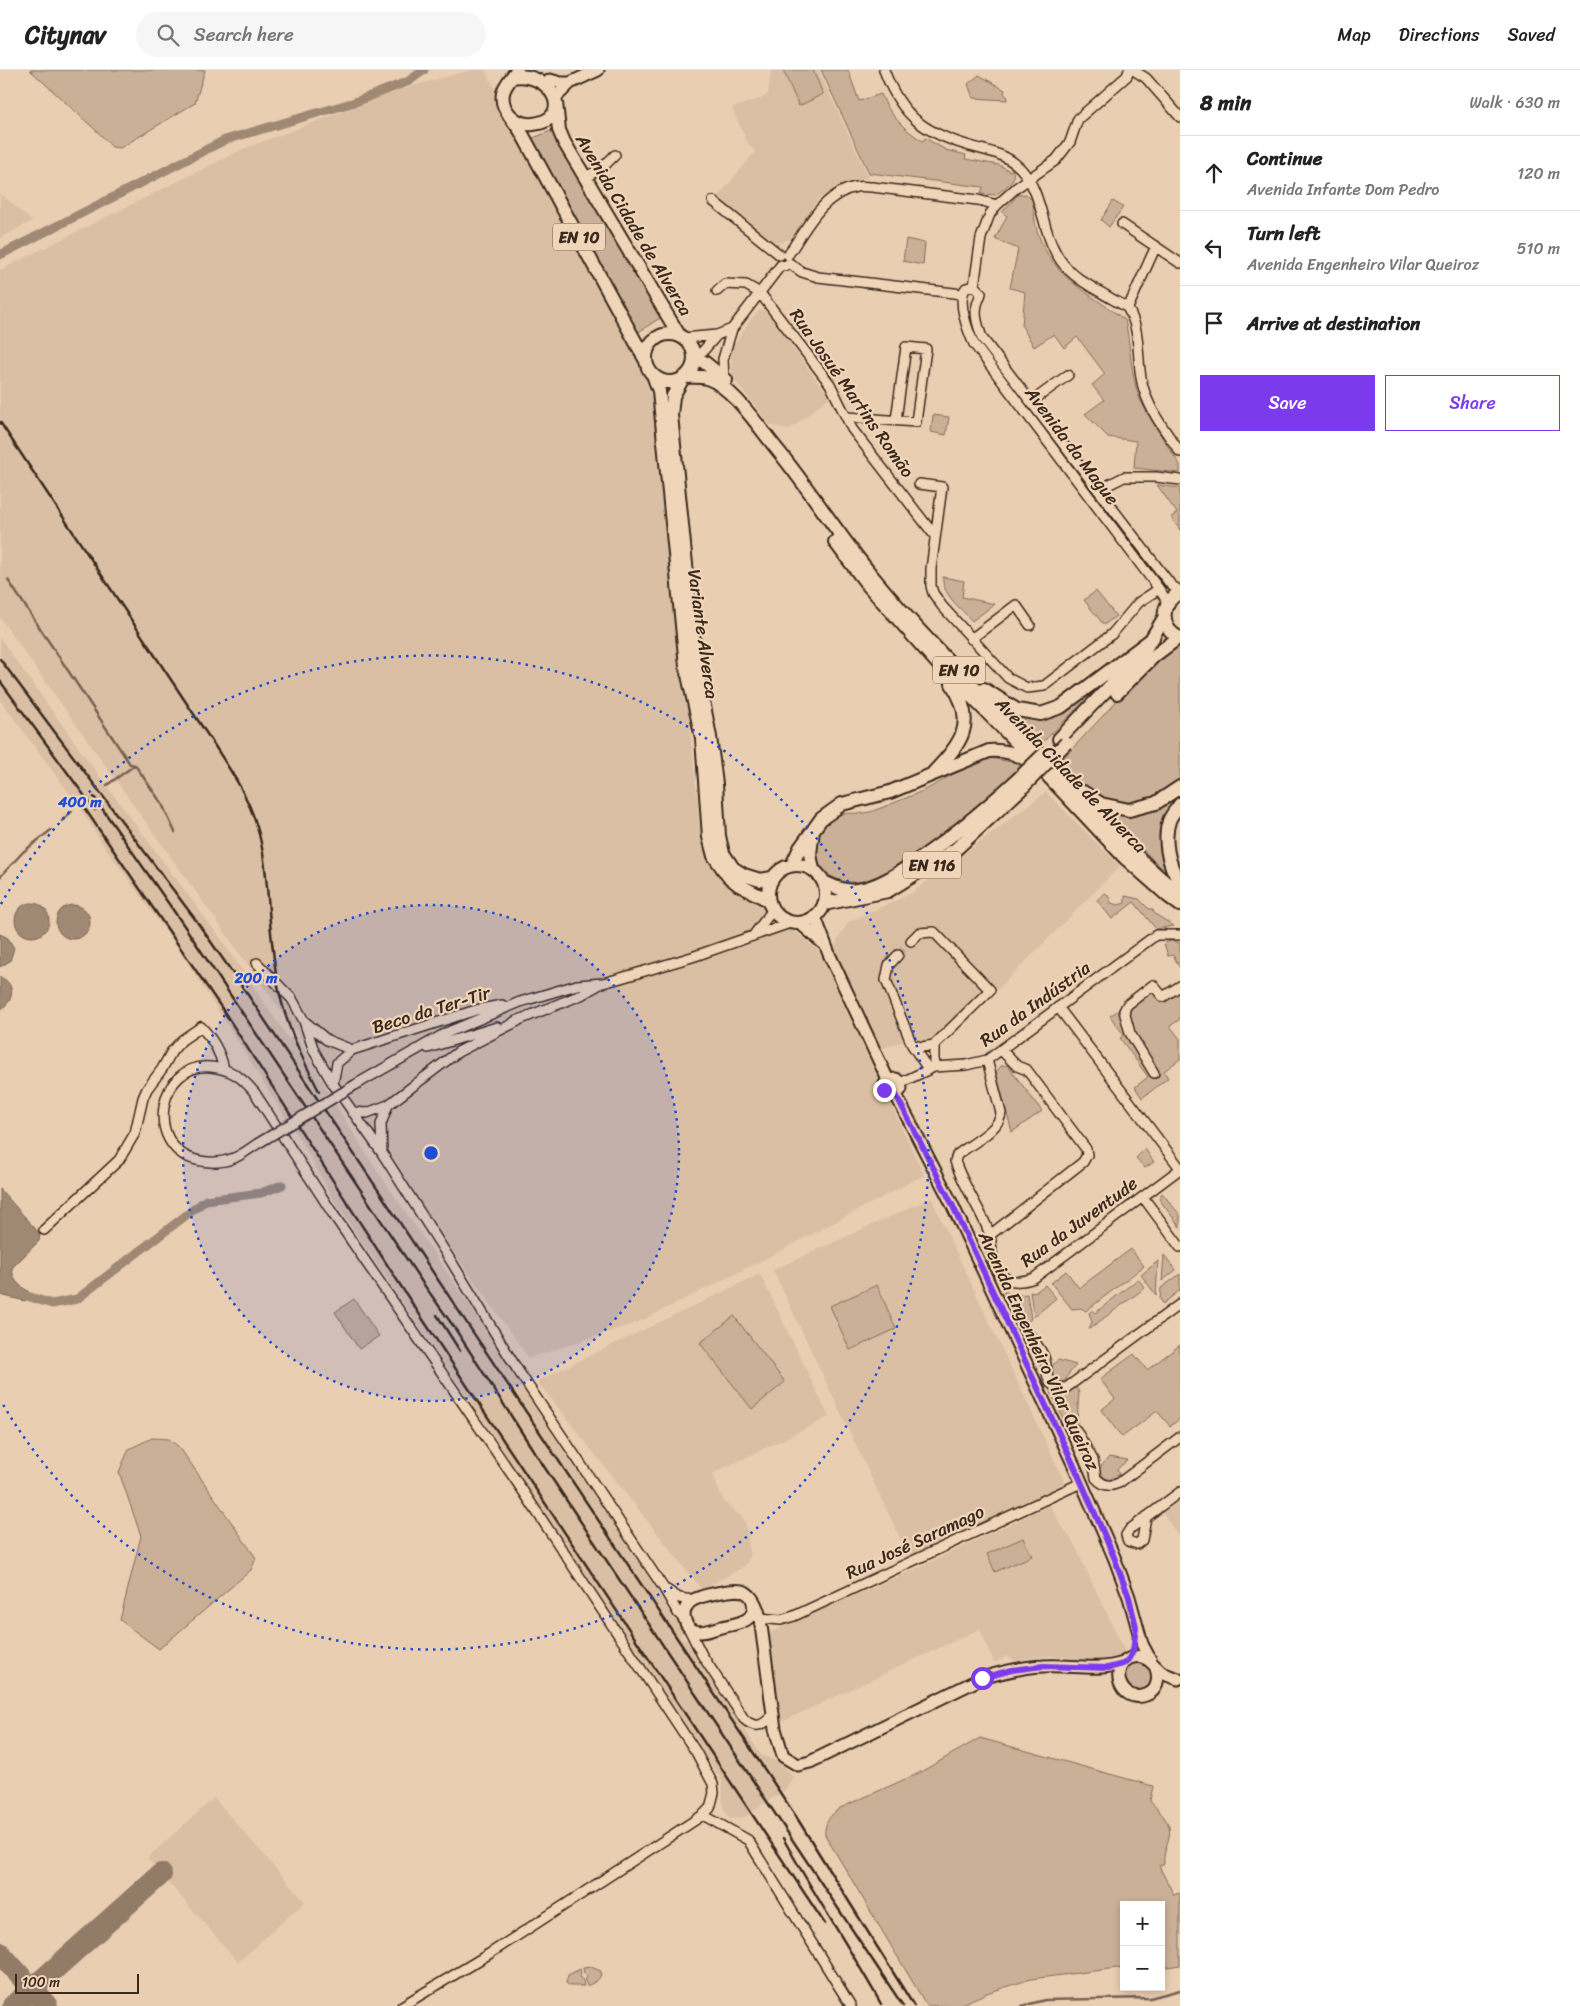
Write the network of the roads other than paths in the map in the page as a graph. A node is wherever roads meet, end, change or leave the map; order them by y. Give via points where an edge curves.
1 (598, 70) edge
2 (884, 70) edge
3 (1131, 70) edge
4 (514, 74) edge
5 (546, 75) edge
6 (570, 83) junction
7 (556, 100) junction
8 (509, 115) junction
9 (1180, 117) edge
10 (615, 155) dead end
11 (585, 177) junction
12 (1030, 180) junction
13 (713, 201) dead end
14 (997, 204) junction
15 (1122, 224) dead end
16 (1156, 246) junction
17 (784, 259) junction
18 (1180, 263) edge
19 (974, 286) junction
20 (717, 291) dead end
21 (760, 293) junction
22 (963, 297) junction
23 (977, 303) junction
24 (1128, 308) junction
25 (732, 329) junction
26 (717, 335) junction
27 (682, 336) junction
28 (695, 357) junction
29 (646, 361) junction
30 (653, 375) junction
31 (1068, 375) dead end
32 (684, 378) junction
33 (724, 378) junction
34 (737, 399) junction
35 (1031, 402) junction
36 (847, 416) junction
37 (896, 420) junction
38 (759, 428) junction
39 (1180, 452) edge
40 (1180, 480) edge
41 (920, 484) dead end
42 (1098, 490) junction
43 (935, 536) junction
44 (1159, 589) junction
45 (1180, 592) edge
46 (1165, 611) junction
47 (1030, 625) dead end
48 (1153, 638) junction
49 (1179, 638) edge
50 (971, 639) junction
51 (946, 673) junction
52 (965, 677) junction
53 (1062, 741) junction
54 (928, 777) junction
55 (1060, 782) junction
56 (1019, 785) junction
57 (1180, 787) edge
58 (1180, 804) edge
59 (813, 830) junction
60 (792, 865) junction
61 (813, 870) junction
62 (772, 878) junction
63 (824, 882) junction
64 (1180, 882) edge
65 (1180, 894) edge
66 (824, 904) junction
67 (770, 905) junction
68 (1180, 905) edge
69 (815, 917) junction
70 (795, 923) junction
71 (1180, 935) edge
72 (753, 936) junction
73 (911, 941) tunnel mouth
74 (824, 944) junction
75 (898, 955) tunnel mouth
76 (256, 963) dead end
77 (603, 983) junction
78 (1180, 986) edge
79 (520, 1002) junction
80 (1058, 1007) junction
81 (304, 1021) junction
82 (518, 1021) junction
83 (912, 1045) junction
84 (934, 1045) junction
85 (352, 1050) junction
86 (1002, 1051) junction
87 (416, 1052) junction
88 (987, 1060) junction
89 (931, 1068) junction
90 (224, 1069) junction
91 (1154, 1073) dead end
92 (888, 1080) junction
93 (900, 1083) junction
94 (333, 1084) junction
95 (896, 1095) junction
96 (388, 1105) junction
97 (352, 1112) junction
98 (382, 1153) junction
99 (1180, 1169) edge
100 (1143, 1197) junction
101 (44, 1230) dead end
102 (990, 1235) junction
103 (1180, 1247) edge
104 (1180, 1304) edge
105 (1028, 1333) dead end
106 (1076, 1430) dead end
107 (1180, 1436) edge
108 (1082, 1483) junction
109 (1180, 1492) edge
110 (1146, 1517) dead end
111 (663, 1587) junction
112 (752, 1599) junction
113 (693, 1600) junction
114 (760, 1618) junction
115 (685, 1621) junction
116 (741, 1623) junction
117 (1136, 1627) junction
118 (1126, 1662) junction
119 (1153, 1664) junction
120 (1179, 1679) edge
121 (1154, 1689) junction
122 (773, 1714) junction
123 (704, 1816) junction
124 (402, 2006) edge
125 (851, 2006) edge

1 - 6 main road
2 - 12 street via 894,96 928,130 959,144 1002,155 1015,163
3 - 9 street via 1146,78
3 - 12 street via 1078,119 1070,142 1056,160
4 - 5 main road, EN 10 via 528,71
4 - 8 main road, EN 10 via 503,93
5 - 6 main road via 561,83
5 - 7 main road, EN 10 via 553,85
6 - 7 main road
7 - 8 main road via 551,114 536,124 524,124
7 - 11 main road, Avenida Cidade de Alverca / EN 10 via 561,136
8 - 29 main road, EN 10
10 - 11 street via 601,169
11 - 27 main road, Avenida Cidade de Alverca / EN 10
12 - 14 street
12 - 24 street via 1060,261 1076,278
13 - 17 street
14 - 17 street via 856,187 822,206
14 - 19 street via 981,238
15 - 16 street
16 - 18 street
16 - 24 street
17 - 21 street
17 - 22 street via 802,272 818,277
19 - 22 street via 966,288
19 - 23 street via 980,293
20 - 21 street via 725,284 732,284 746,285
21 - 25 street
21 - 36 street, Rua Josué Martins Romão via 830,384
22 - 23 street via 970,305
22 - 44 street, Avenida da Mague via 964,317 974,344
23 - 35 street, Avenida da Mague via 976,316 982,338
24 - 39 street via 1143,390
25 - 26 street
25 - 33 street via 722,359
26 - 27 street
26 - 28 street
27 - 28 main road, EN 10 via 692,346
27 - 29 main road via 662,334 653,340 647,350
28 - 32 main road
28 - 33 main road, Avenida Cidade de Alverca / EN 10
29 - 30 main road, EN 10
30 - 32 main road, EN 10 via 668,382
30 - 67 main road, Variante Alverca via 659,391 686,666 702,738 708,837 714,856 728,876
31 - 35 street
32 - 34 main road, Avenida Cidade de Alverca / EN 10 via 700,376 709,379
32 - 62 main road, Variante Alverca via 673,396 671,415 696,664 710,737 719,836 723,853 733,868 760,880
33 - 34 main road, Avenida Cidade de Alverca / EN 10
34 - 38 main road, Avenida Cidade de Alverca / EN 10
35 - 42 street, Avenida da Mague
36 - 37 street
36 - 43 street, Rua Josué Martins Romão via 852,429
37 - 37 street via 916,422 926,349 906,347
38 - 51 main road, Avenida Cidade de Alverca / EN 10 via 826,531
38 - 52 main road, Avenida Cidade de Alverca / EN 10 via 873,578
40 - 42 street via 1124,477
41 - 43 street via 942,487
42 - 45 street, Avenida da Mague via 1170,585
43 - 50 street via 930,579 933,593
44 - 46 street, Avenida da Mague via 1165,598
44 - 50 street via 1139,602 1112,634 1044,686 1027,688 1008,678
45 - 46 main road via 1170,599
46 - 48 main road, EN 116
46 - 49 main road via 1169,630
47 - 50 street via 1016,605
48 - 52 main road via 1061,707 1041,714 1017,710
48 - 53 main road, EN 116
49 - 53 main road, EN 116 via 1154,656
51 - 54 main road via 960,696 965,721 956,749
51 - 55 main road, Avenida Cidade de Alverca / EN 10
52 - 55 main road, Avenida Cidade de Alverca / EN 10
53 - 56 main road, EN 116, bridge
54 - 55 main road via 976,755 1002,750 1028,760
54 - 59 main road via 890,792 842,804 821,819
55 - 57 main road via 1101,804 1129,810 1156,804
55 - 65 main road, Avenida Cidade de Alverca / EN 10
55 - 68 main road, Avenida Cidade de Alverca / EN 10 via 1124,857
56 - 63 main road, EN 116 via 888,879 854,891
56 - 66 main road, EN 116 via 956,849 888,891
58 - 64 main road via 1169,820 1166,846
59 - 60 main road
59 - 61 main road via 810,854
60 - 61 main road
60 - 62 main road
61 - 63 main road, EN 116
62 - 67 main road
63 - 66 main road
66 - 69 main road
67 - 70 main road via 777,916
67 - 72 street
69 - 70 main road
69 - 74 main road, Avenida Engenheiro Vilar Queiroz
70 - 72 street
70 - 74 main road, Avenida Engenheiro Vilar Queiroz
71 - 80 street, Rua da Indústria via 1156,935
72 - 77 street
73 - 84 street via 919,933 934,932 990,990
74 - 92 main road, Avenida Engenheiro Vilar Queiroz
75 - 83 street via 889,965 886,980
76 - 81 street via 292,999
77 - 79 street via 577,985
77 - 82 street
78 - 91 street via 1163,997 1153,985 1124,1010 1130,1033
79 - 85 street, Beco da Ter-Tir via 476,1010
79 - 87 street via 446,1033
80 - 86 street, Rua da Indústria
80 - 99 street
81 - 85 street via 327,1040
81 - 94 street via 314,1051
82 - 87 street
82 - 96 street via 458,1052
83 - 84 street
83 - 89 street
84 - 89 street
85 - 94 street via 337,1063
86 - 88 street, Rua da Indústria
86 - 102 street via 1017,1066 1028,1070 1086,1149 1087,1155 1083,1162
87 - 90 street, bridge via 234,1158 211,1162 180,1154 169,1141 163,1121 162,1110 168,1092 183,1074 199,1066
88 - 89 street, Rua da Indústria
88 - 102 street, Rua da Juventude via 1000,1120 956,1155 955,1162
89 - 93 street, Rua da Indústria
90 - 101 street via 212,1038 201,1026 182,1040 147,1089 135,1133 119,1160
90 - 123 street via 240,1076 255,1093 696,1752 713,1784 710,1808
92 - 93 main road via 896,1079
92 - 95 main road, Avenida Engenheiro Vilar Queiroz via 884,1087 886,1093
93 - 95 main road via 902,1089
94 - 97 street
95 - 108 main road, Avenida Engenheiro Vilar Queiroz via 951,1202
96 - 97 street via 367,1113
96 - 98 street via 381,1124
97 - 98 street
98 - 111 street via 517,1369
99 - 100 street, Rua da Juventude
100 - 102 street, Rua da Juventude via 1041,1274 1027,1281 1013,1281 1000,1274 994,1263
100 - 103 street
104 - 105 street via 1066,1388 1052,1384 1046,1376 1045,1360
106 - 107 street via 1093,1460 1096,1478 1104,1485 1119,1483
108 - 114 street, Rua José Saramago via 794,1616 781,1620
108 - 117 main road, Avenida Engenheiro Vilar Queiroz via 1129,1597
109 - 110 street
111 - 113 street via 679,1598
111 - 115 street
112 - 113 main road via 744,1591 737,1590
112 - 114 main road
112 - 116 main road via 752,1614
113 - 115 main road via 686,1608
114 - 116 main road
114 - 122 main road
115 - 116 main road via 701,1632
115 - 122 street via 702,1655 744,1719 753,1725 761,1725
117 - 118 main road, Avenida Engenheiro Vilar Queiroz via 1134,1645
117 - 119 main road, Avenida Engenheiro Vilar Queiroz
118 - 119 main road via 1140,1657
118 - 121 main road via 1120,1668 1118,1680 1127,1694 1138,1697 1150,1694
118 - 122 main road via 1108,1668 1043,1666 982,1678 798,1766 783,1756
119 - 120 main road
119 - 121 main road via 1158,1678
120 - 121 main road
123 - 124 street
123 - 125 street via 748,1840

